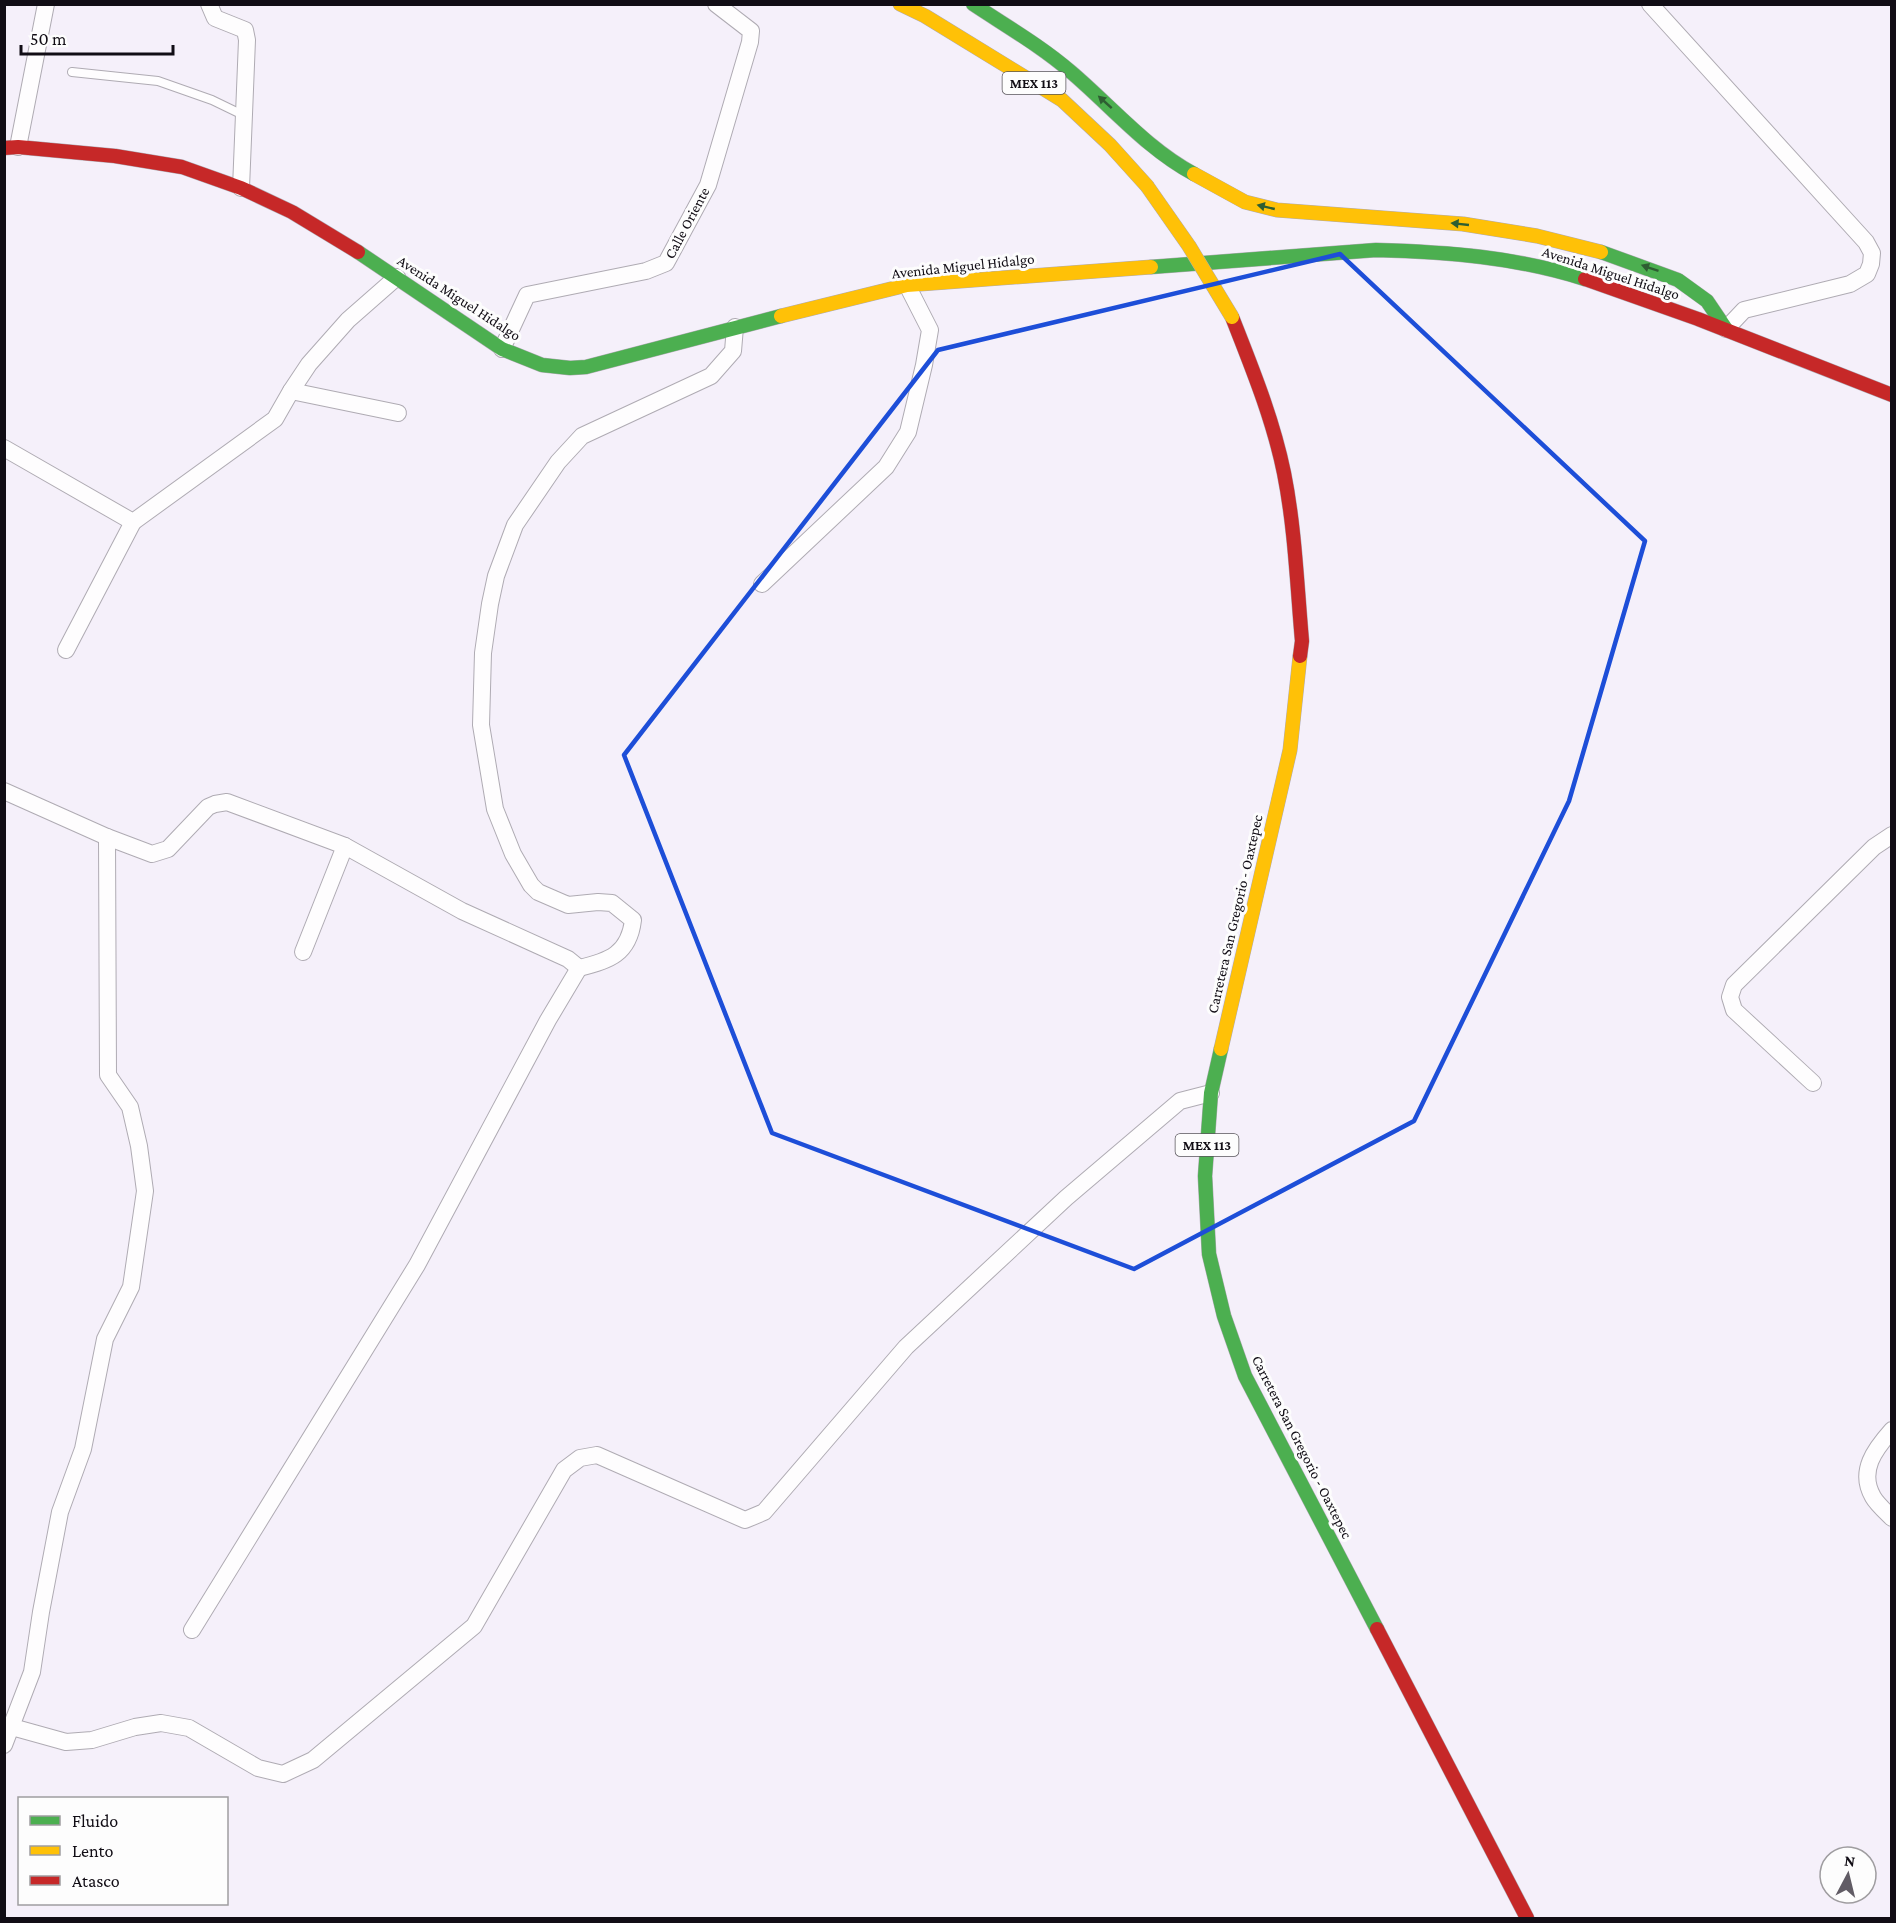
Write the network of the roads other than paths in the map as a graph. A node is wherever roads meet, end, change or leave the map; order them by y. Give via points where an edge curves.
1 (46, 4) edge
2 (209, 4) edge
3 (716, 4) edge
4 (900, 4) edge
5 (973, 4) edge
6 (1650, 4) edge
7 (72, 72) dead end
8 (243, 115) junction
9 (11, 147) edge
10 (241, 188) junction
11 (397, 277) junction
12 (907, 285) junction
13 (735, 327) junction
14 (1726, 329) junction
15 (502, 349) junction
16 (291, 391) junction
17 (1892, 395) edge
18 (398, 413) dead end
19 (4, 448) edge
20 (133, 522) junction
21 (762, 584) dead end
22 (66, 650) dead end
23 (4, 790) edge
24 (1892, 835) edge
25 (107, 837) junction
26 (345, 846) junction
27 (303, 952) dead end
28 (579, 968) junction
29 (1813, 1083) dead end
30 (1211, 1093) junction
31 (1892, 1430) edge
32 (1892, 1518) edge
33 (192, 1630) dead end
34 (12, 1727) junction
35 (4, 1745) edge
36 (1527, 1918) edge

1 - 9 street
2 - 8 street via 215,18 245,30
3 - 15 street, Calle Oriente via 751,31 750,42 708,185 674,251 666,263 646,271 527,295
4 - 30 main road, Carretera San Gregorio - Oaxtepec / MEX 113, bridge via 1062,100 1110,145 1147,186 1189,246 1232,317 1261,389 1284,473 1302,641 1290,750
14 -> 5 main road via 1707,301 1678,280 1591,248 1463,224 1277,210 1245,202 1182,168 1070,72
6 - 14 street via 1872,253 1867,274 1850,284 1744,310
7 - 8 lane via 158,81
8 - 10 street
9 - 10 main road, Avenida Miguel Hidalgo via 182,166
10 - 11 main road, Avenida Miguel Hidalgo via 329,233
11 - 15 main road, Avenida Miguel Hidalgo
11 - 16 street via 348,320
12 - 13 main road, Avenida Miguel Hidalgo
12 - 14 main road, Avenida Miguel Hidalgo via 1376,250 1442,252 1520,262 1565,273
12 - 21 street via 930,330 908,432 886,467
13 - 15 main road, Avenida Miguel Hidalgo via 586,367 542,365
13 - 28 street via 733,351 711,376 582,436 566,450 515,525 496,576 483,653 481,725 495,809 513,854 538,892 568,905 612,903 633,921 624,948 604,962
14 - 17 main road, Avenida Miguel Hidalgo
16 - 18 street
16 - 20 street via 275,420
19 - 20 street
20 - 22 street
23 - 25 street
24 - 29 street via 1874,847 1734,985 1730,998 1734,1010
25 - 26 street via 152,854 168,849 208,807 226,802
25 - 34 street via 108,1075 130,1107 146,1191 131,1287 105,1339 83,1449 60,1512 32,1672
26 - 27 street
26 - 28 street via 462,911 568,959
28 - 33 street via 417,1265
30 - 34 street via 1180,1101 1066,1198 906,1347 764,1512 745,1520 597,1455 580,1458 564,1470 474,1626 314,1760 284,1774 258,1768 189,1728 161,1723 135,1726 92,1740 66,1742
30 - 36 main road, Carretera San Gregorio - Oaxtepec / MEX 113 via 1205,1176 1209,1254 1224,1316 1245,1376
31 - 32 street via 1876,1447 1866,1468 1873,1498
34 - 35 street

